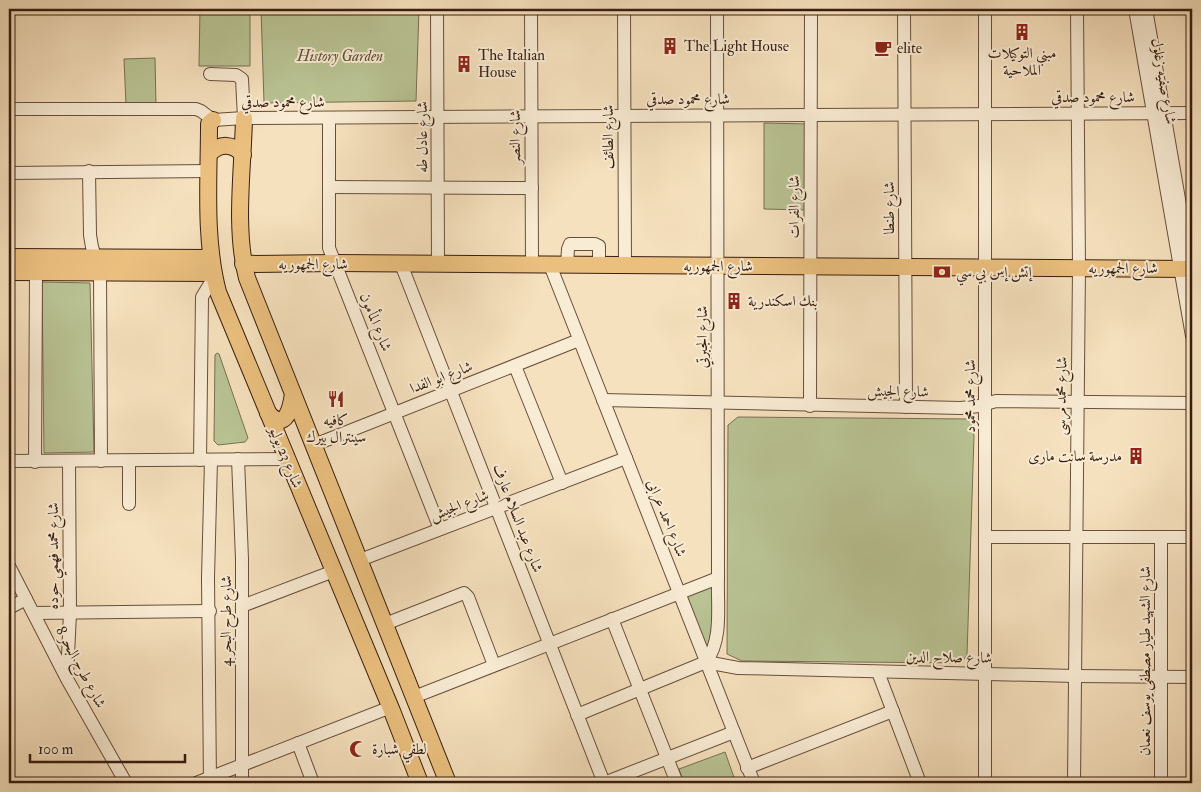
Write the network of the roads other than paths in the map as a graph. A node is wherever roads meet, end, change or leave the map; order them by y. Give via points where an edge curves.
1 (438, 9) edge
2 (532, 9) edge
3 (624, 9) edge
4 (717, 9) edge
5 (811, 9) edge
6 (904, 9) edge
7 (985, 9) edge
8 (1077, 9) edge
9 (1135, 9) edge
10 (1146, 9) edge
11 (210, 74) dead end
12 (9, 109) edge
13 (1078, 113) junction
14 (1159, 113) junction
15 (1192, 113) edge
16 (811, 114) junction
17 (905, 114) junction
18 (986, 114) junction
19 (718, 115) junction
20 (438, 116) junction
21 (532, 116) junction
22 (624, 116) junction
23 (244, 118) junction
24 (328, 118) junction
25 (213, 120) junction
26 (209, 154) junction
27 (243, 155) junction
28 (209, 171) junction
29 (89, 172) junction
30 (9, 173) edge
31 (329, 187) junction
32 (438, 188) junction
33 (532, 188) junction
34 (9, 257) edge
35 (335, 263) junction
36 (243, 264) junction
37 (401, 264) junction
38 (98, 265) junction
39 (438, 265) junction
40 (532, 265) junction
41 (550, 265) junction
42 (625, 266) junction
43 (718, 266) junction
44 (810, 267) junction
45 (906, 267) junction
46 (986, 268) junction
47 (1079, 268) junction
48 (212, 269) junction
49 (1189, 270) edge
50 (9, 272) edge
51 (36, 272) junction
52 (1192, 336) edge
53 (579, 340) junction
54 (515, 366) junction
55 (450, 391) junction
56 (294, 394) junction
57 (603, 400) junction
58 (986, 403) junction
59 (1077, 403) junction
60 (1192, 403) edge
61 (718, 404) junction
62 (810, 406) junction
63 (906, 407) junction
64 (268, 413) junction
65 (395, 413) junction
66 (314, 444) junction
67 (626, 458) junction
68 (238, 459) junction
69 (287, 459) junction
70 (205, 460) junction
71 (101, 461) junction
72 (128, 461) junction
73 (9, 462) edge
74 (35, 462) junction
75 (69, 462) junction
76 (562, 482) junction
77 (332, 490) junction
78 (129, 504) dead end
79 (306, 504) junction
80 (496, 508) junction
81 (440, 530) junction
82 (986, 537) junction
83 (1192, 537) edge
84 (1077, 538) junction
85 (1161, 538) junction
86 (360, 560) junction
87 (9, 566) edge
88 (334, 571) junction
89 (718, 578) junction
90 (679, 592) junction
91 (26, 598) junction
92 (242, 606) junction
93 (9, 608) edge
94 (210, 611) junction
95 (34, 613) junction
96 (70, 613) junction
97 (612, 618) junction
98 (385, 624) junction
99 (550, 643) junction
100 (706, 662) junction
101 (494, 665) junction
102 (878, 672) junction
103 (986, 674) junction
104 (1075, 676) junction
105 (1162, 676) junction
106 (1192, 677) edge
107 (67, 679) junction
108 (640, 689) junction
109 (414, 697) junction
110 (390, 708) junction
111 (893, 711) junction
112 (578, 714) junction
113 (734, 732) junction
114 (298, 744) junction
115 (667, 758) junction
116 (439, 761) junction
117 (242, 765) junction
118 (748, 768) junction
119 (210, 781) edge
120 (126, 783) edge
121 (196, 783) edge
122 (242, 783) edge
123 (313, 783) edge
124 (420, 783) edge
125 (425, 783) edge
126 (448, 783) edge
127 (604, 783) edge
128 (677, 783) edge
129 (754, 783) edge
130 (920, 783) edge
131 (986, 783) edge
132 (1074, 783) edge
133 (1161, 783) edge

1 - 20 street, شارع عادل طه
2 - 21 street, شارع النصر
3 - 22 street, شارع الطائف
4 - 19 street, شارع الجبرتي
5 - 16 street, شارع الفرات
6 - 17 street, شارع طنطا
7 - 18 street, شارع محمد محمود
8 - 13 street, شارع محمد مرسى
9 - 14 street, شارع صفيه زغلول
10 - 14 street, شارع صفيه زغلول
11 - 23 street via 236,75 242,79
12 - 25 street via 196,109
13 - 14 street, شارع محمود صدقي
13 - 18 street, شارع محمود صدقي
13 - 47 street, شارع محمد مرسى
14 - 15 street, شارع محمود صدقي
14 - 49 street, شارع صفيه زغلول
16 - 17 street, شارع محمود صدقي
16 - 19 street, شارع محمود صدقي
16 - 44 street, شارع الفرات
17 - 18 street, شارع محمود صدقي
17 - 45 street, شارع طنطا
18 - 46 street, شارع محمد محمود
19 - 22 street, شارع محمود صدقي
19 - 43 street, شارع الجبرتي
20 - 21 street, شارع محمود صدقي
20 - 24 street, شارع محمود صدقي
20 - 32 street, شارع عادل طه
21 - 22 street, شارع محمود صدقي
21 - 33 street, شارع النصر
22 - 42 street, شارع الطائف
23 - 24 street, شارع محمود صدقي
23 - 25 street, شارع محمود صدقي
23 - 27 main road, شارع 23 يوليو
24 - 31 street, شارع المأمون
25 - 26 main road, شارع 23 يوليو via 209,124
26 - 27 main road via 226,146 236,148
26 - 28 main road, شارع 23 يوليو
27 - 36 main road, شارع 23 يوليو via 240,234
28 - 29 street
28 - 48 main road, شارع 23 يوليو
29 - 30 street
29 - 38 street via 90,234
31 - 32 street
31 - 35 street, شارع المأمون via 329,248
32 - 33 street
32 - 39 street, شارع عادل طه
33 - 40 street, شارع النصر
34 - 38 main road
35 - 36 main road, شارع الجمهوريه
35 - 37 main road, شارع الجمهوريه
35 - 65 street, شارع المأمون
36 - 56 main road, شارع 23 يوليو
37 - 39 main road, شارع الجمهوريه
37 - 55 street, شارع عبد السلام عارف
38 - 48 main road
38 - 51 main road
38 - 71 street
39 - 40 main road, شارع الجمهوريه
40 - 41 main road, شارع الجمهوريه
41 - 42 main road, شارع الجمهوريه
41 - 53 street, شارع احمد عرابى
42 - 43 main road, شارع الجمهوريه
43 - 44 main road, شارع الجمهوريه
43 - 61 street, شارع الجبرتي
44 - 45 main road, شارع الجمهوريه
44 - 62 street, شارع الفرات
45 - 46 main road, شارع الجمهوريه
45 - 63 street, شارع طنطا
46 - 47 main road, شارع الجمهوريه
46 - 58 street, شارع محمد محمود
47 - 49 main road, شارع الجمهوريه
47 - 59 street, شارع محمد مرسى
48 - 64 main road, شارع 23 يوليو via 218,292
48 - 70 street, شارع طرح البحر 4 via 202,297
49 - 52 street, شارع صفيه زغلول
50 - 51 main road
51 - 74 street
53 - 54 street, شارع ابو الفدا
53 - 57 street, شارع احمد عرابى
54 - 55 street, شارع ابو الفدا
54 - 76 street
55 - 65 street, شارع ابو الفدا
55 - 80 street, شارع عبد السلام عارف
56 - 64 main road via 287,417 279,420
56 - 66 main road, شارع 23 يوليو
57 - 61 street, شارع الجيش
57 - 67 street, شارع احمد عرابى
58 - 59 street, شارع الجيش
58 - 63 street, شارع الجيش via 961,408
58 - 82 street, شارع محمد محمود
59 - 60 street, شارع الجيش
59 - 84 street, شارع محمد مرسى
61 - 62 street, شارع الجيش
61 - 89 street, شارع الجبرتي
62 - 63 street, شارع الجيش
64 - 69 main road, شارع 23 يوليو
65 - 66 street, شارع ابو الفدا
65 - 81 street, شارع المأمون
66 - 77 main road, شارع 23 يوليو
67 - 76 street, شارع الجيش
67 - 90 street, شارع احمد عرابى
68 - 69 street
68 - 70 street
68 - 92 street, شارع طرح البحر 4
69 - 79 main road, شارع 23 يوليو
70 - 72 street
70 - 94 street, شارع طرح البحر 4
71 - 72 street
71 - 75 street
72 - 78 street
73 - 74 street
74 - 75 street
75 - 96 street, شارع محمد فهمي حوده
76 - 80 street, شارع الجيش
77 - 79 main road via 314,486 307,492
77 - 86 main road, شارع 23 يوليو
79 - 88 main road, شارع 23 يوليو
80 - 81 street, شارع الجيش
80 - 99 street, شارع عبد السلام عارف
81 - 86 street, شارع الجيش
82 - 84 street
82 - 103 street, شارع محمد محمود
83 - 85 street
84 - 85 street
84 - 104 street, شارع محمد مرسى
85 - 105 street, شارع الشهيد طيار مصطفى يوسف نعمان
86 - 98 main road, شارع 23 يوليو
87 - 91 street, شارع طرح البحر 8
88 - 92 street
88 - 110 main road, شارع 23 يوليو
89 - 90 street
89 - 100 street, شارع الجبرتي via 717,637 712,655
90 - 97 street
90 - 100 street, شارع احمد عرابى
91 - 93 street
91 - 95 street, شارع طرح البحر 8
92 - 117 street, شارع طرح البحر 4
94 - 96 street
94 - 119 street, شارع طرح البحر 4
95 - 96 street
95 - 107 street, شارع طرح البحر 8
96 - 107 street, شارع محمد فهمي حوده
97 - 99 street
97 - 108 street
98 - 101 street via 464,593
98 - 109 main road, شارع 23 يوليو
99 - 101 street
99 - 112 street, شارع عبد السلام عارف
100 - 102 street, شارع صلاح الدين via 738,668
100 - 108 street
100 - 113 street, شارع احمد عرابى
101 - 109 street
102 - 103 street, شارع صلاح الدين
102 - 111 street
103 - 104 street, شارع صلاح الدين
103 - 131 street, شارع محمد محمود
104 - 105 street, شارع صلاح الدين
104 - 132 street, شارع محمد مرسى
105 - 106 street, شارع صلاح الدين
105 - 133 street, شارع الشهيد طيار مصطفى يوسف نعمان
107 - 120 street, شارع طرح البحر 8
108 - 112 street
108 - 115 street
109 - 116 main road, شارع 23 يوليو
110 - 114 street
110 - 124 main road, شارع 23 يوليو
111 - 118 street
111 - 130 street
112 - 127 street, شارع عبد السلام عارف
113 - 115 street
113 - 118 street, شارع احمد عرابى
114 - 117 street
114 - 123 street
115 - 127 street
115 - 128 street
116 - 125 main road via 426,762
116 - 126 main road, شارع 23 يوليو
117 - 119 street
117 - 122 street, شارع طرح البحر 4
118 - 129 street, شارع احمد عرابى
119 - 121 street

